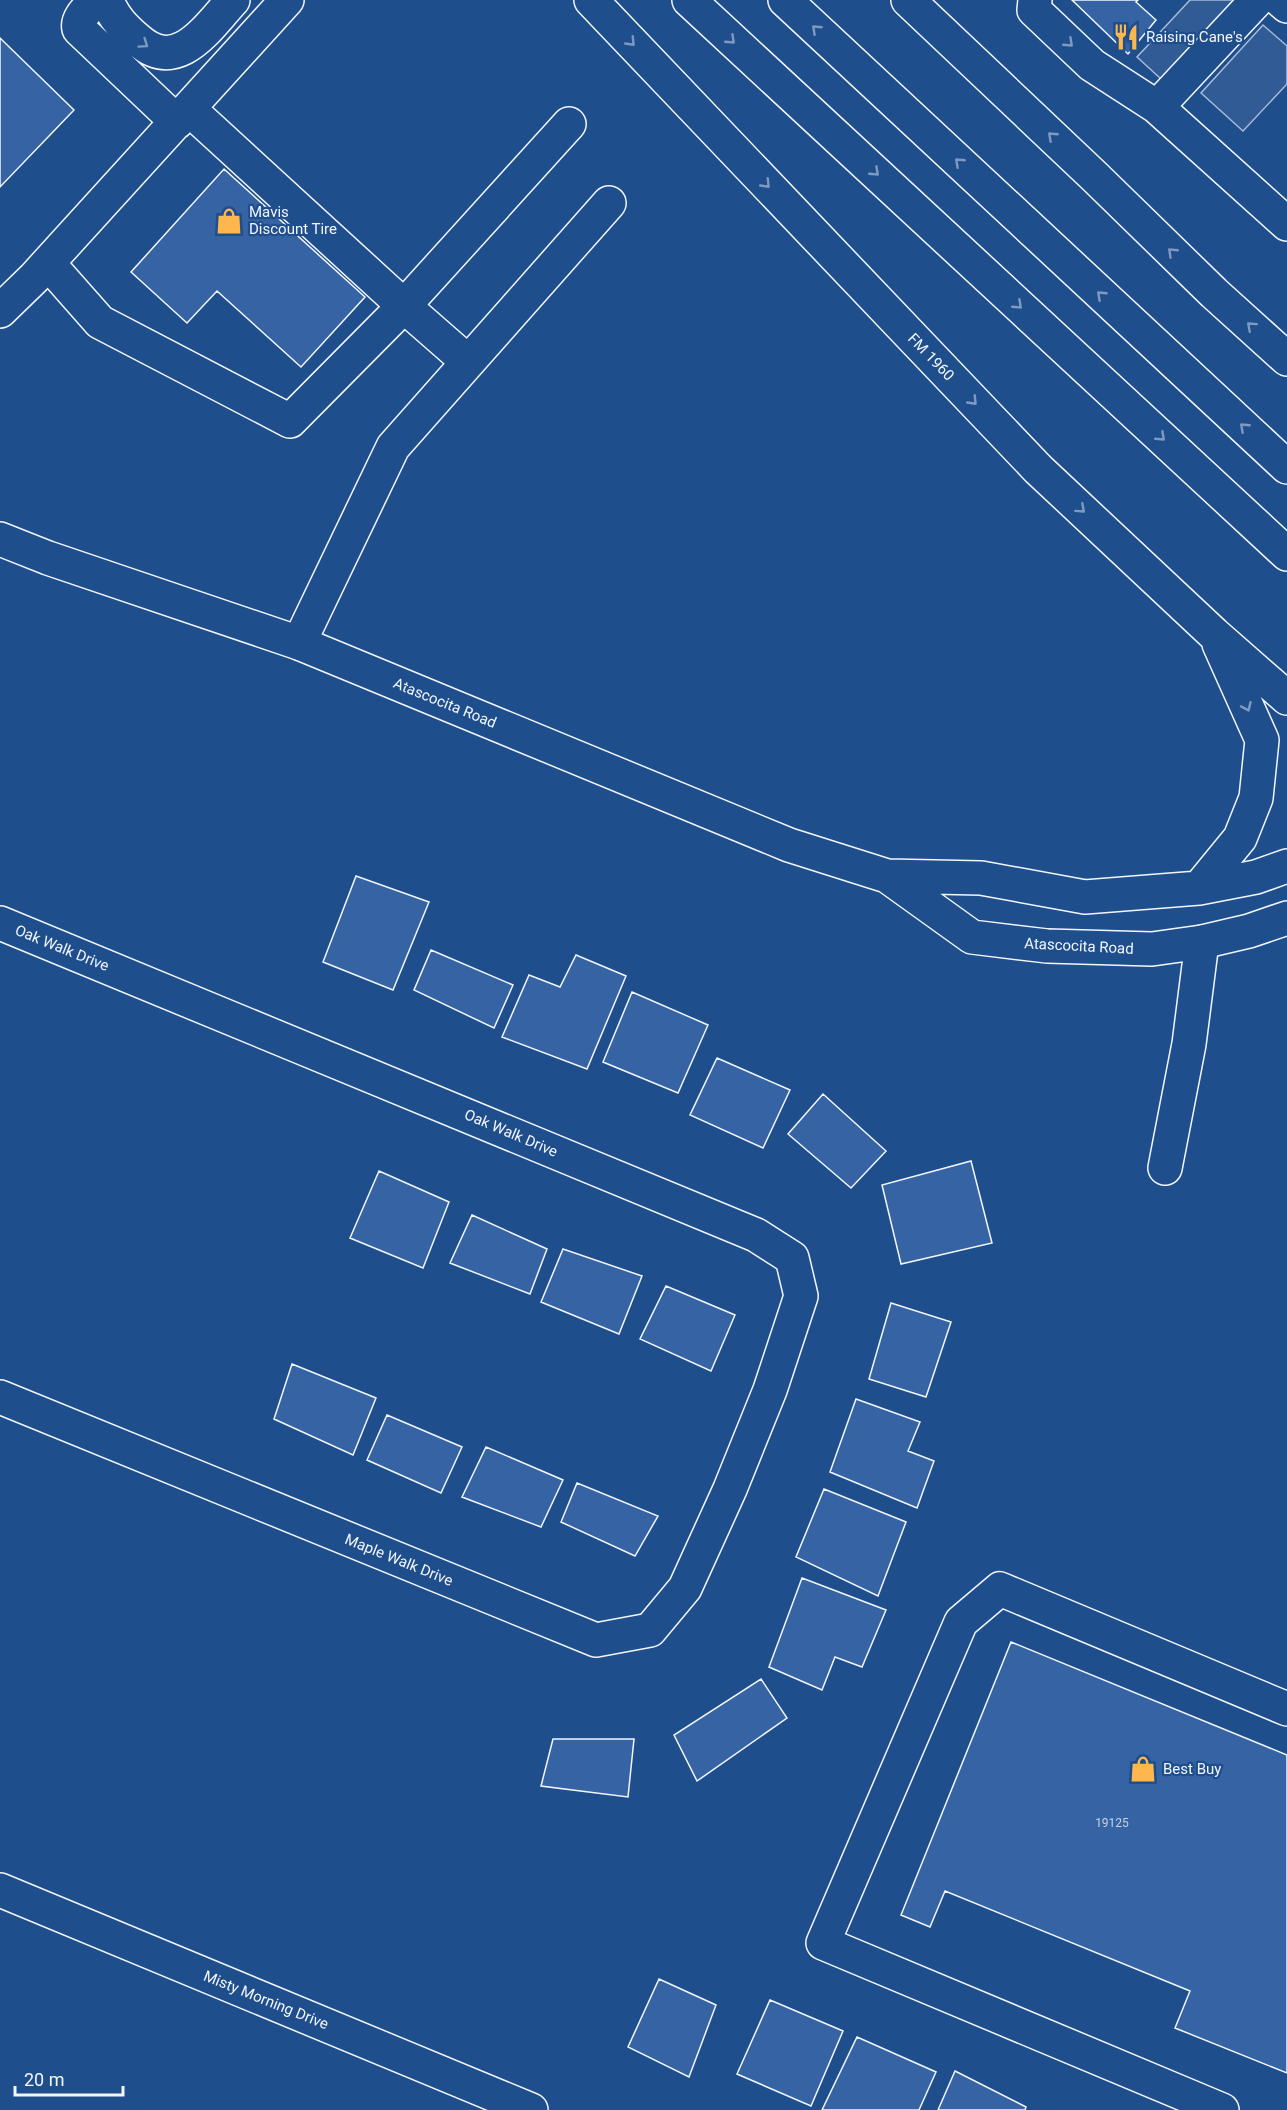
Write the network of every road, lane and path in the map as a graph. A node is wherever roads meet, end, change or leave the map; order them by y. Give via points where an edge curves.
1 (233, 0) edge
2 (287, 0) edge
3 (591, 0) edge
4 (688, 0) edge
5 (784, 0) edge
6 (908, 0) edge
7 (1035, 0) edge
8 (1257, 0) edge
9 (1280, 0) edge
10 (95, 6) edge
11 (1287, 6) edge
12 (1157, 107) junction
13 (183, 115) junction
14 (569, 124) dead end
15 (609, 203) dead end
16 (1287, 224) edge
17 (48, 263) junction
18 (404, 306) junction
19 (0, 311) edge
20 (1287, 359) edge
21 (468, 362) junction
22 (1287, 467) edge
23 (0, 539) edge
24 (1287, 554) edge
25 (1214, 634) junction
26 (299, 643) junction
27 (1287, 698) edge
28 (1287, 866) edge
29 (887, 876) junction
30 (1199, 888) junction
31 (1287, 918) edge
32 (0, 923) edge
33 (1202, 942) junction
34 (1165, 1168) dead end
35 (0, 1396) edge
36 (730, 1489) joint
37 (1287, 1709) edge
38 (0, 1890) edge
39 (531, 2110) edge
40 (1222, 2110) edge

10 -> 1 main road via 147,48 164,54 182,51
2 - 13 main road
3 -> 25 main road, FM 1960 / FM 1960 via 1038,469
4 -> 24 main road
22 -> 5 main road
20 -> 6 main road
7 -> 12 main road via 1034,10 1092,65
8 - 12 main road
9 - 11 main road
10 - 13 main road via 77,24 79,29
12 - 16 main road
13 - 17 main road
13 - 18 main road
14 - 18 main road
15 - 21 main road
17 - 18 main road via 100,321 290,421
17 - 19 main road
18 - 21 main road
21 - 26 main road via 393,447
23 - 26 main road, Atascocita Road
25 - 27 main road, FM 1960 / FM 1960
25 -> 30 main road via 1262,740 1256,798 1240,838
26 - 29 main road, Atascocita Road via 789,845
28 - 30 main road, Atascocita Road via 1256,877
29 - 30 main road, Atascocita Road via 981,878 1085,897
29 - 33 main road, Atascocita Road via 972,937 1072,948 1152,949
31 - 33 main road, Atascocita Road
32 - 36 main road, Oak Walk Drive via 756,1235 792,1258 801,1296 770,1390
33 - 34 main road via 1189,1044
35 - 36 main road, Maple Walk Drive via 596,1640 650,1630 685,1588
37 - 40 main road via 1000,1589 961,1622 823,1943
38 - 39 main road, Misty Morning Drive

